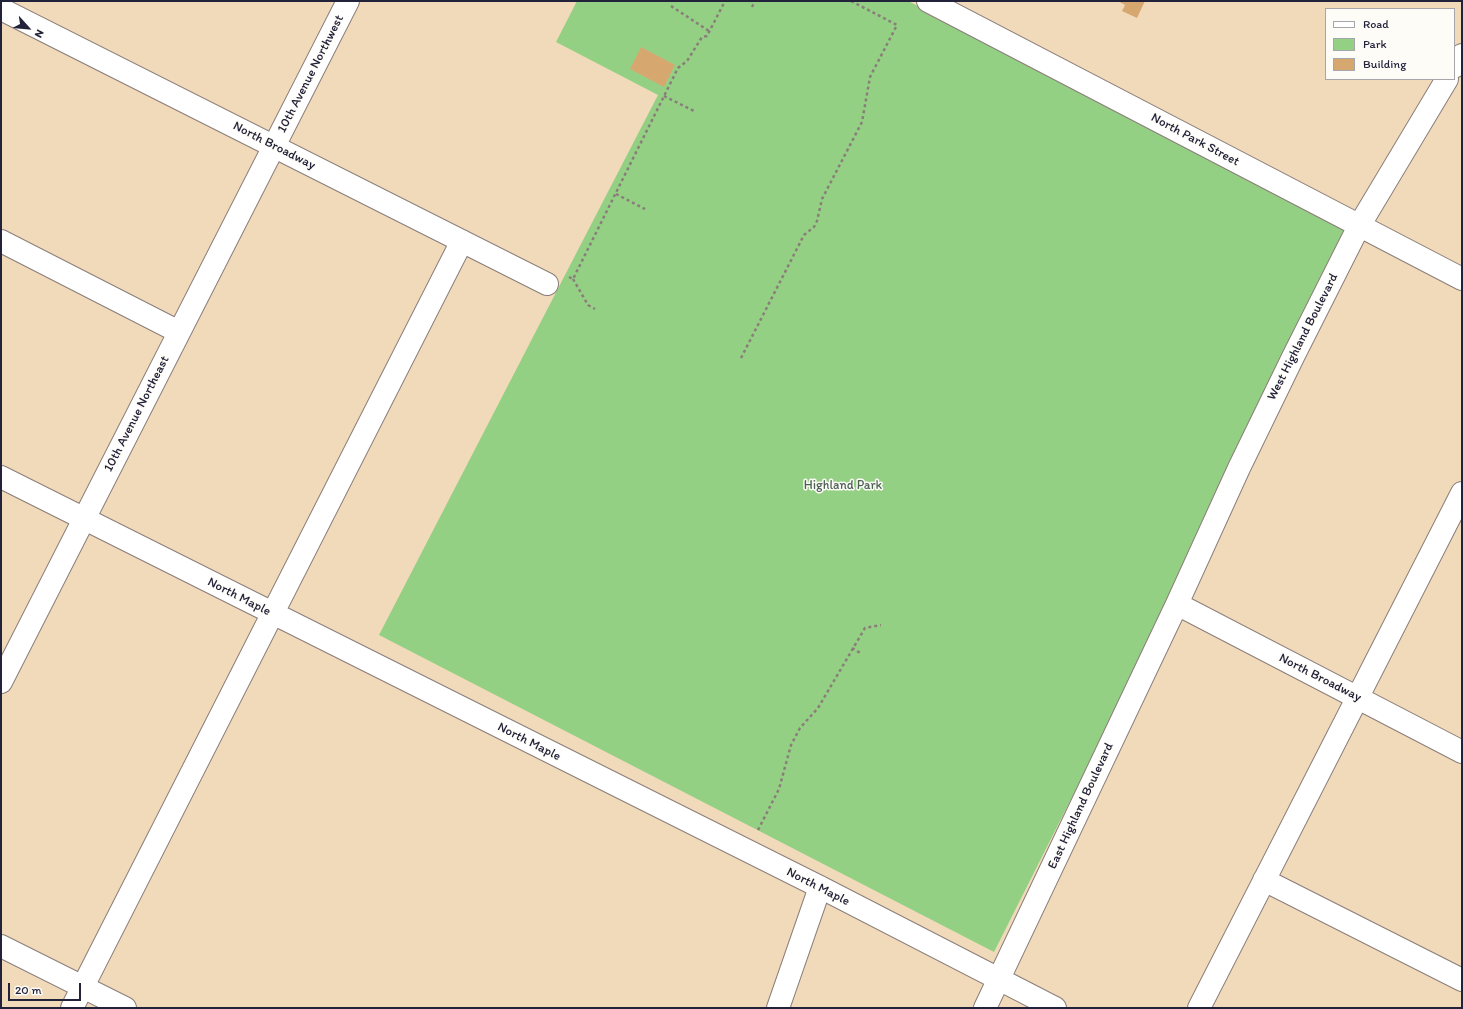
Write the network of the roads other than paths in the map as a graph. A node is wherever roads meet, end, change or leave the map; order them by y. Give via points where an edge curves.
1 (348, 1) edge
2 (928, 1) edge
3 (1, 9) edge
4 (1462, 55) edge
5 (1455, 66) edge
6 (1446, 80) edge
7 (275, 146) junction
8 (1359, 226) junction
9 (1, 241) edge
10 (462, 241) junction
11 (1462, 279) edge
12 (548, 284) road end
13 (179, 332) junction
14 (1, 478) edge
15 (1459, 505) edge
16 (83, 519) junction
17 (1177, 604) junction
18 (272, 614) junction
19 (1, 682) edge
20 (1357, 698) junction
21 (1462, 752) edge
22 (1264, 880) junction
23 (820, 887) junction
24 (1, 946) edge
25 (999, 979) junction
26 (1462, 980) edge
27 (83, 987) junction
28 (72, 1008) edge
29 (125, 1008) edge
30 (778, 1008) edge
31 (985, 1008) edge
32 (1055, 1008) edge
33 (1199, 1008) edge

1 - 7 street, 10th Avenue Northwest
2 - 8 street, North Park Street
3 - 7 street, North Broadway
4 - 5 street
6 - 8 street, West Highland Boulevard
7 - 10 street, North Broadway
7 - 13 street, 10th Avenue Northeast
8 - 11 street, North Park Street
8 - 17 street, West Highland Boulevard via 1262,419
9 - 13 street
10 - 12 street, North Broadway
10 - 18 street
13 - 16 street, 10th Avenue Northeast
14 - 16 street, North Maple
15 - 20 street
16 - 18 street, North Maple
16 - 19 street, 10th Avenue Northeast
17 - 20 street, North Broadway
17 - 25 street, East Highland Boulevard
18 - 23 street, North Maple
18 - 27 street
20 - 21 street, North Broadway
20 - 22 street
22 - 26 street
22 - 33 street
23 - 25 street, North Maple
23 - 30 street
24 - 27 street
25 - 31 street, East Highland Boulevard
25 - 32 street, North Maple
27 - 28 street
27 - 29 street

